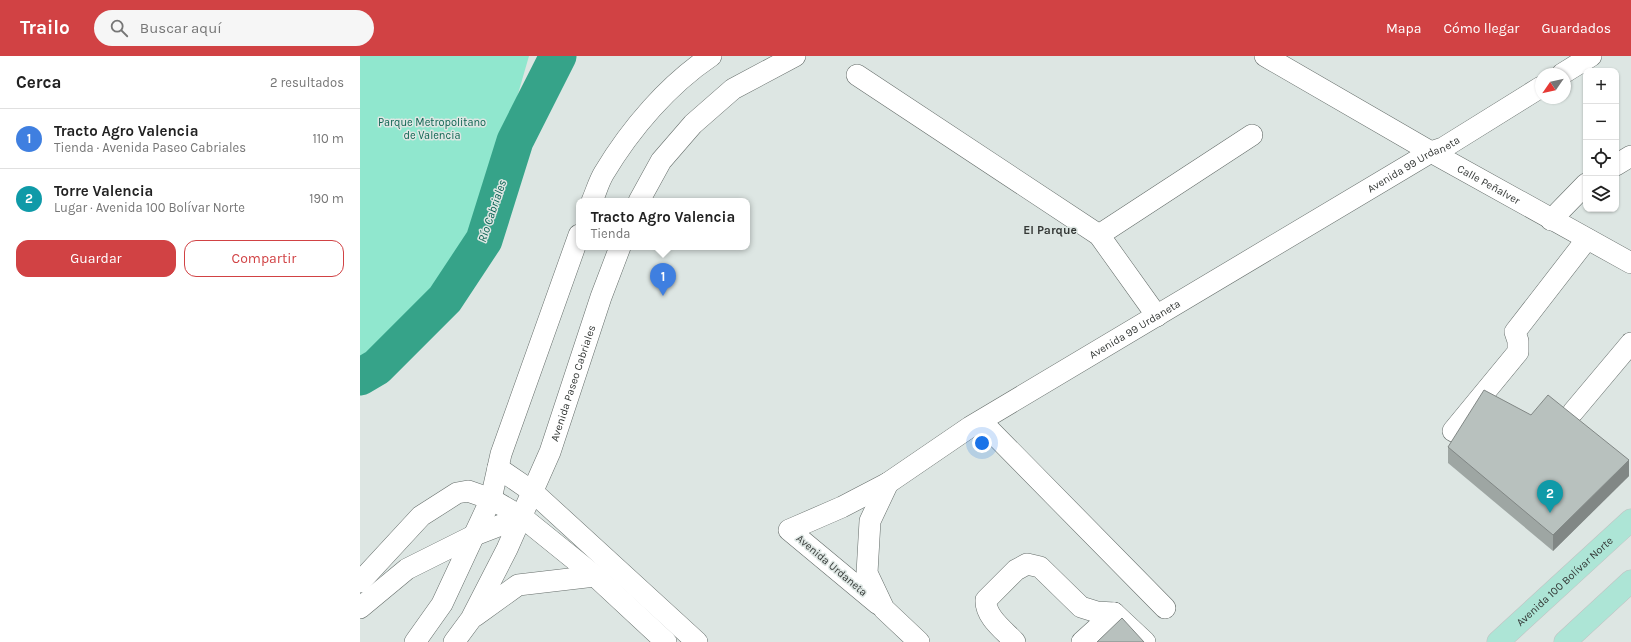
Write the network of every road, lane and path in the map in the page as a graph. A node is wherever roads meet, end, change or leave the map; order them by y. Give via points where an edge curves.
1 (711, 56) edge
2 (795, 56) edge
3 (1265, 56) edge
4 (1591, 56) edge
5 (1571, 68) edge
6 (857, 76) dead end
7 (1535, 91) edge
8 (1252, 135) dead end
9 (1431, 152) junction
10 (1631, 156) edge
11 (1619, 163) edge
12 (1583, 187) edge
13 (593, 198) edge
14 (641, 198) edge
15 (1552, 220) junction
16 (1099, 235) junction
17 (1587, 239) junction
18 (576, 243) edge
19 (619, 250) edge
20 (1631, 263) edge
21 (1157, 316) junction
22 (1631, 343) edge
23 (1573, 412) dead end
24 (981, 421) junction
25 (1453, 431) dead end
26 (498, 468) junction
27 (888, 483) junction
28 (533, 492) junction
29 (491, 499) junction
30 (522, 517) junction
31 (1631, 520) edge
32 (475, 535) junction
33 (595, 576) junction
34 (1631, 581) edge
35 (360, 582) edge
36 (360, 608) edge
37 (1165, 608) dead end
38 (884, 609) junction
39 (1114, 613) junction
40 (471, 619) junction
41 (415, 642) edge
42 (454, 642) edge
43 (666, 642) edge
44 (697, 642) edge
45 (919, 642) edge
46 (1016, 642) edge
47 (1082, 642) edge
48 (1145, 642) edge
49 (1498, 642) edge
50 (1565, 642) edge

1 - 13 street via 697,65 646,113 603,174
2 - 14 street via 733,89 693,124 661,161
3 - 9 street, Calle Peñalver
4 - 5 street
6 - 16 street
7 - 9 street, Avenida 99 Urdaneta via 1443,148
8 - 16 street
9 - 15 street, Calle Peñalver
9 - 21 street, Avenida 99 Urdaneta
10 - 11 street
12 - 15 street
15 - 17 street, Calle Peñalver
16 - 21 street
17 - 20 street, Calle Peñalver
17 - 25 street via 1515,332 1518,352
18 - 26 street
19 - 28 street, Avenida Paseo Cabriales via 550,452
21 - 24 street, Avenida 99 Urdaneta
22 - 23 street
24 - 27 street, Avenida 99 Urdaneta
24 - 37 street
26 - 28 street
26 - 29 street
27 - 38 street via 870,521 867,573
27 - 38 street, Avenida Urdaneta via 789,530
28 - 30 street, Avenida Paseo Cabriales
28 - 44 street
29 - 30 street
29 - 32 street
29 - 35 street via 468,491 457,493 422,516
30 - 32 street
30 - 33 street
30 - 40 street, Avenida Paseo Cabriales
31 - 49 main road, Avenida 100 Bolívar Norte
32 - 36 street via 407,569
32 - 41 street via 442,604
33 - 40 street via 518,585
33 - 43 street
34 - 50 main road
38 - 45 street
39 - 46 street via 1081,608 1040,568 1027,564 1016,570 986,600 985,606 989,614
39 - 47 street
39 - 48 street
40 - 42 street, Avenida Paseo Cabriales

